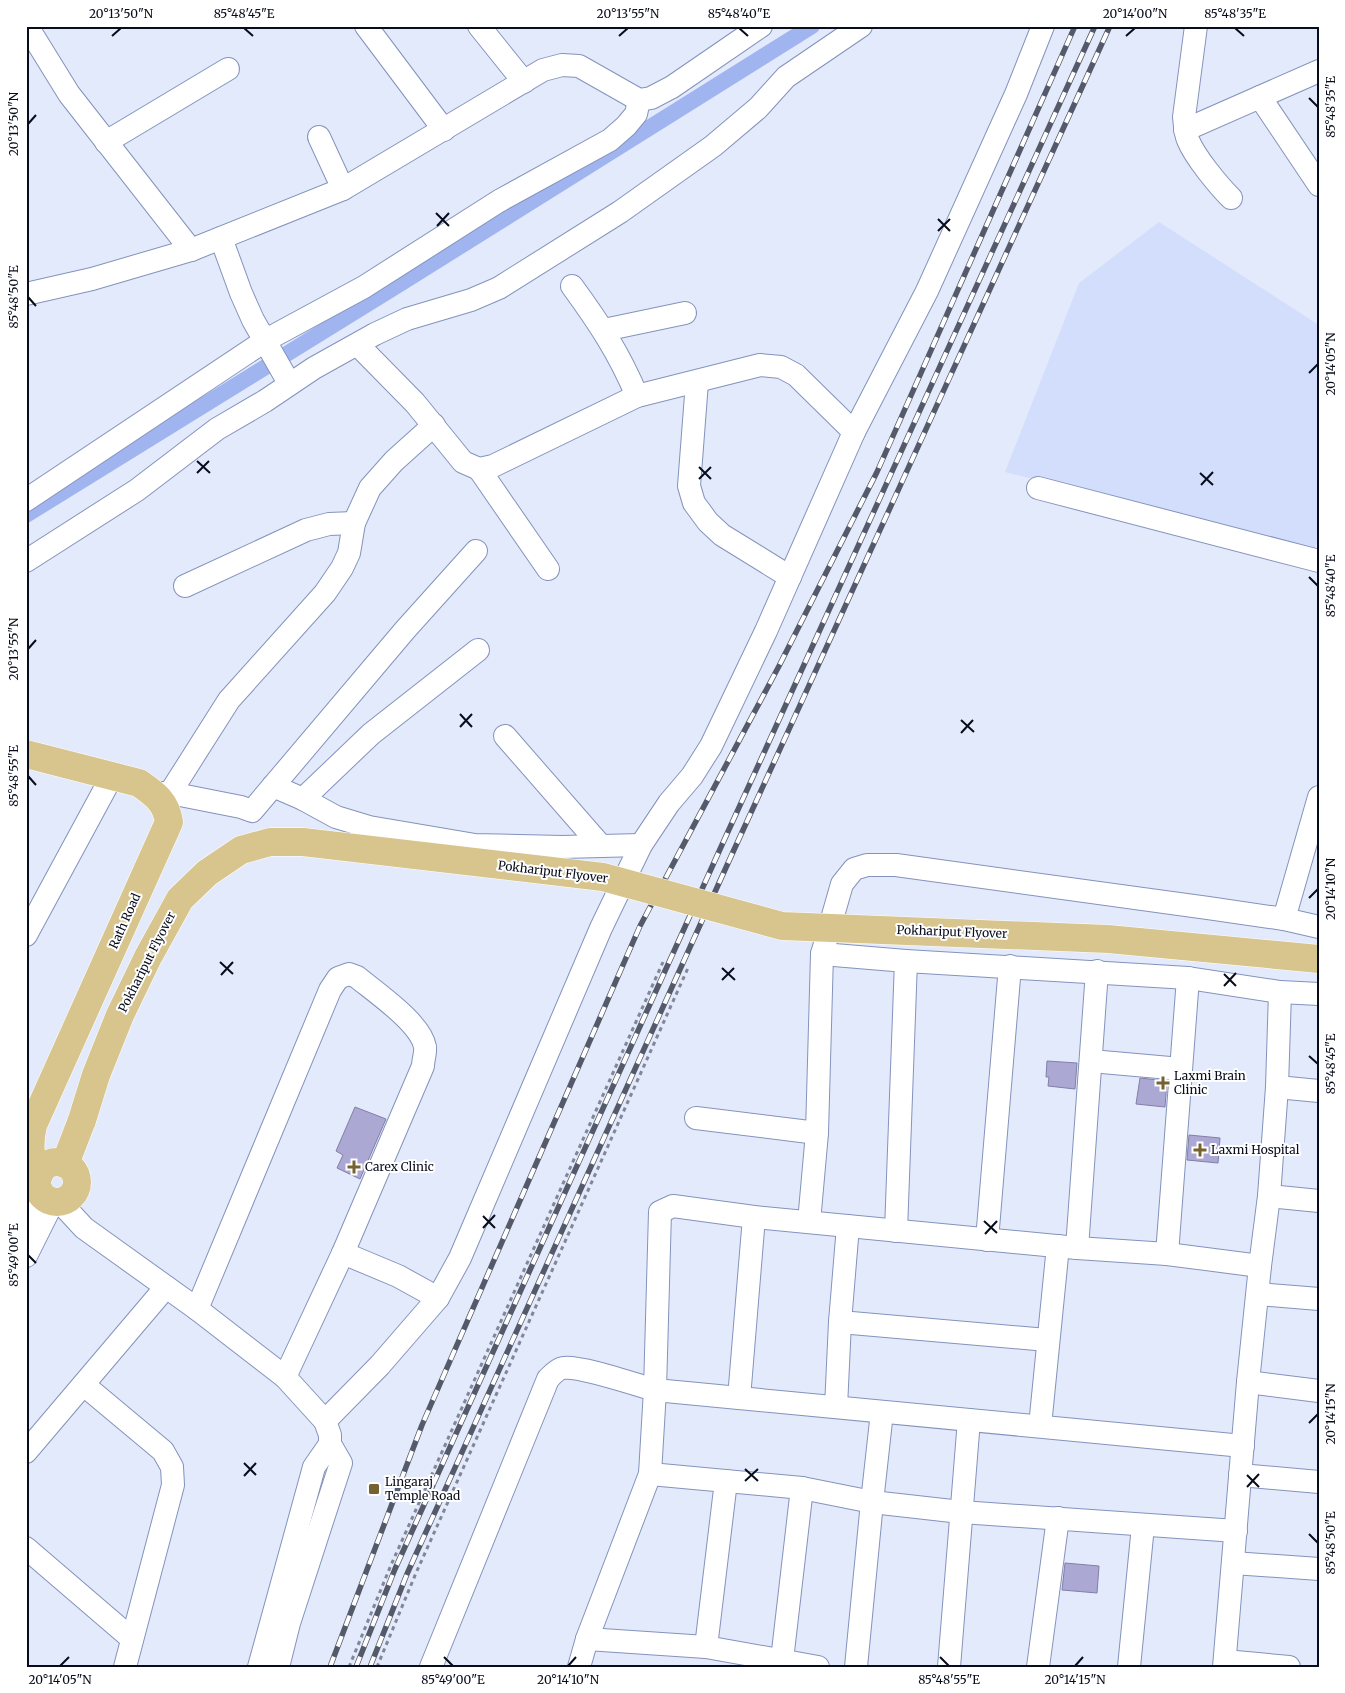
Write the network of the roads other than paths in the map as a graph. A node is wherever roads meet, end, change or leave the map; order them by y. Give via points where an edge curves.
1 (27, 26) edge
2 (366, 26) edge
3 (478, 26) edge
4 (761, 26) edge
5 (861, 26) edge
6 (1043, 26) edge
7 (1196, 26) edge
8 (228, 68) dead end
9 (1319, 71) edge
10 (524, 82) junction
11 (1260, 97) junction
12 (639, 100) junction
13 (444, 130) junction
14 (1185, 130) junction
15 (319, 137) dead end
16 (106, 142) junction
17 (1319, 185) edge
18 (343, 189) junction
19 (1231, 198) dead end
20 (221, 238) junction
21 (190, 250) junction
22 (572, 286) dead end
23 (26, 294) edge
24 (685, 313) dead end
25 (604, 330) junction
26 (266, 341) junction
27 (358, 345) junction
28 (697, 382) junction
29 (289, 383) junction
30 (638, 396) junction
31 (434, 425) junction
32 (854, 432) junction
33 (479, 469) junction
34 (1038, 488) dead end
35 (26, 500) edge
36 (354, 523) junction
37 (476, 551) dead end
38 (26, 561) edge
39 (1319, 561) edge
40 (548, 569) dead end
41 (790, 577) junction
42 (185, 586) dead end
43 (478, 650) dead end
44 (505, 736) dead end
45 (26, 754) edge
46 (112, 776) junction
47 (273, 786) junction
48 (162, 793) junction
49 (1319, 796) edge
50 (303, 799) junction
51 (641, 844) junction
52 (601, 846) junction
53 (1284, 919) junction
54 (1319, 927) edge
55 (26, 936) edge
56 (822, 954) junction
57 (1319, 959) edge
58 (906, 961) junction
59 (1010, 966) junction
60 (1097, 971) junction
61 (1188, 978) junction
62 (1280, 992) junction
63 (1319, 994) edge
64 (1091, 1061) junction
65 (1181, 1069) junction
66 (1277, 1087) junction
67 (1319, 1091) edge
68 (696, 1118) dead end
69 (30, 1123) edge
70 (817, 1133) junction
71 (65, 1164) junction
72 (48, 1193) junction
73 (1269, 1196) junction
74 (1319, 1201) edge
75 (754, 1217) junction
76 (809, 1222) junction
77 (32, 1226) edge
78 (848, 1226) junction
79 (896, 1231) junction
80 (987, 1240) junction
81 (1067, 1247) junction
82 (343, 1253) junction
83 (1167, 1254) junction
84 (26, 1256) edge
85 (1260, 1266) junction
86 (166, 1287) junction
87 (1258, 1294) junction
88 (438, 1298) junction
89 (1319, 1299) edge
90 (197, 1309) junction
91 (840, 1322) junction
92 (1048, 1340) junction
93 (285, 1377) junction
94 (1248, 1382) junction
95 (84, 1385) junction
96 (655, 1390) junction
97 (1319, 1391) edge
98 (739, 1398) junction
99 (836, 1407) junction
100 (882, 1412) junction
101 (969, 1420) junction
102 (325, 1421) junction
103 (1040, 1426) junction
104 (330, 1444) junction
105 (1243, 1446) junction
106 (26, 1452) edge
107 (650, 1474) junction
108 (1240, 1474) junction
109 (726, 1481) junction
110 (1319, 1482) edge
111 (802, 1488) junction
112 (872, 1502) junction
113 (961, 1512) junction
114 (1058, 1518) junction
115 (1143, 1526) junction
116 (1236, 1531) junction
117 (26, 1548) edge
118 (1233, 1563) junction
119 (1319, 1569) edge
120 (132, 1639) junction
121 (587, 1639) junction
122 (706, 1646) junction
123 (782, 1660) junction
124 (1224, 1664) edge
125 (125, 1667) edge
126 (259, 1667) edge
127 (278, 1667) edge
128 (431, 1667) edge
129 (579, 1667) edge
130 (818, 1667) edge
131 (856, 1667) edge
132 (949, 1667) edge
133 (1038, 1667) edge
134 (1129, 1667) edge
135 (1289, 1667) edge

1 - 16 street via 69,94
2 - 13 street
3 - 10 street
4 - 12 street via 672,87 651,98
5 - 27 street via 786,77 758,108 714,146 500,288 407,319
6 - 32 street via 1016,94 927,291
7 - 14 street
8 - 16 street
9 - 11 street
10 - 12 street via 543,70 562,65 579,66
10 - 13 street
11 - 14 street
11 - 17 street
12 - 26 street via 636,114 610,140 499,201 364,287
13 - 18 street
14 - 19 street via 1189,142
15 - 18 street
16 - 21 street
18 - 20 street
20 - 21 street
20 - 26 street via 241,293
21 - 23 street via 92,279
22 - 25 street
24 - 25 street
25 - 30 street
26 - 29 street
26 - 35 street
27 - 29 street
27 - 31 street
28 - 30 street
28 - 32 street via 760,365 781,368 796,375
28 - 41 street via 689,486 694,503 722,535
29 - 38 street via 217,429 137,490
30 - 33 street via 493,466
31 - 33 street via 464,462
31 - 36 street via 370,488
32 - 41 street
33 - 40 street
34 - 39 street
36 - 42 street via 329,524 306,530
36 - 48 street via 349,553 325,593 229,700
37 - 47 street
41 - 51 street via 712,746
43 - 50 street via 370,734
44 - 52 street
45 - 46 main road, Rath Road
46 - 48 main road, Rath Road
46 - 55 street
47 - 48 street via 252,811
47 - 50 street
48 - 69 main road, Rath Road via 169,822
49 - 53 street
50 - 52 street via 336,817 369,827 475,845
51 - 52 street
51 - 88 street via 601,928 460,1258
53 - 54 street
53 - 56 street via 896,865 867,865 854,869 842,884
56 - 58 street
56 - 70 street
57 - 71 main road, Pokhariput Flyover, bridge via 1108,939 782,926 604,877 303,842 270,842 241,850 207,873 180,899 120,1015
58 - 59 street
58 - 79 street
59 - 60 street
59 - 80 street
60 - 61 street
60 - 64 street
61 - 62 street
61 - 65 street
62 - 63 street
62 - 66 street
64 - 65 street
64 - 81 street
65 - 83 street
66 - 67 street
66 - 73 street
68 - 70 street
69 - 72 main road, Rath Road via 31,1157
70 - 76 street
71 - 72 main road via 46,1165
71 - 72 main road via 74,1172 77,1184 72,1196 66,1200
72 - 77 street
72 - 86 street via 84,1228
73 - 74 street
73 - 85 street
75 - 76 street
75 - 96 street via 672,1206 660,1212
75 - 98 street
76 - 78 street
77 - 84 street
78 - 79 street
78 - 91 street
79 - 80 street
80 - 81 street
81 - 83 street
81 - 92 street
82 - 88 street via 398,1276
82 - 90 street via 423,1066 426,1047 406,1017 349,974 338,978 330,990
82 - 93 street
83 - 85 street
85 - 87 street
86 - 90 street
86 - 95 street
87 - 89 street
87 - 94 street
88 - 102 street via 380,1365
90 - 93 street
91 - 92 street
91 - 99 street
92 - 103 street
93 - 102 street
94 - 97 street
94 - 105 street
95 - 106 street
95 - 120 street via 163,1451 172,1467 173,1485
96 - 98 street
96 - 107 street
96 - 128 street via 572,1368 555,1372 548,1379
98 - 99 street
99 - 100 street
100 - 101 street
100 - 112 street
101 - 103 street
101 - 113 street
102 - 104 street
103 - 105 street
104 - 126 street via 314,1467
104 - 127 street via 341,1463
105 - 108 street
107 - 109 street
107 - 121 street
108 - 110 street
108 - 116 street
109 - 111 street
109 - 122 street
111 - 112 street
111 - 123 street
112 - 113 street
112 - 131 street
113 - 114 street
113 - 132 street
114 - 115 street
114 - 133 street
115 - 116 street
115 - 134 street
116 - 118 street
117 - 120 street
118 - 119 street
118 - 124 street
120 - 125 street
121 - 122 street
121 - 129 street
122 - 123 street
123 - 130 street
124 - 135 street

